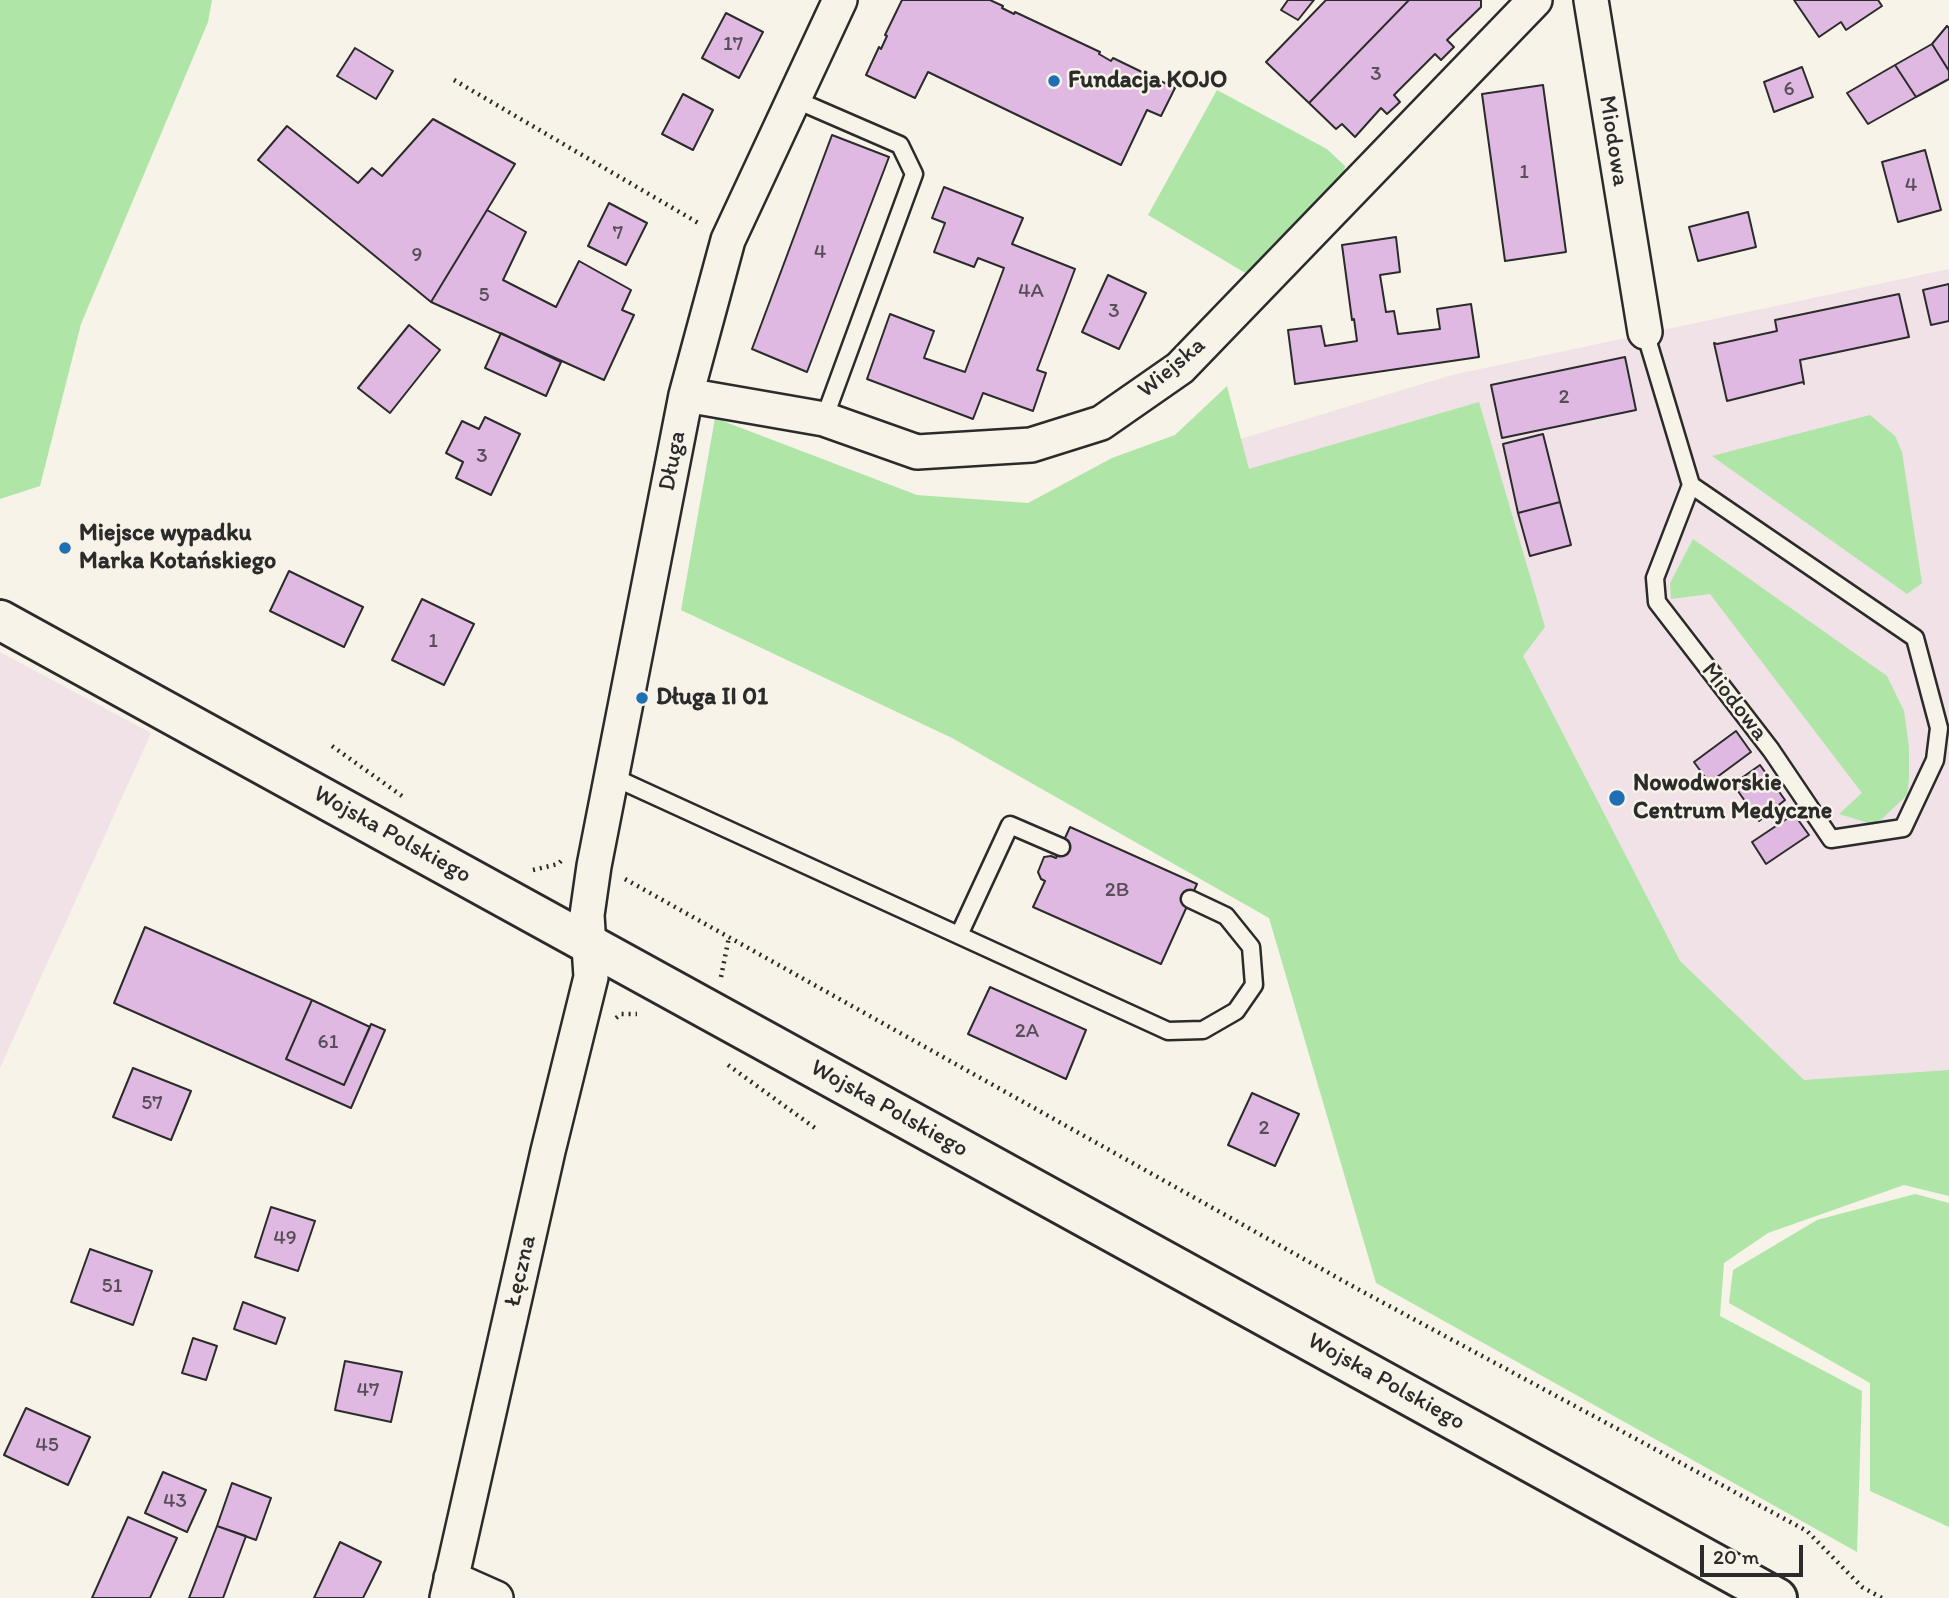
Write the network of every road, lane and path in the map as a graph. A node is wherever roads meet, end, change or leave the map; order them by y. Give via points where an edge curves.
1 (840, 0) edge
2 (1535, 0) edge
3 (1591, 0) edge
4 (454, 80) dead end
5 (794, 99) junction
6 (702, 214) dead end
7 (699, 223) junction
8 (696, 231) dead end
9 (728, 240) junction
10 (1644, 332) joint
11 (686, 395) junction
12 (824, 419) junction
13 (1691, 485) junction
14 (0, 620) edge
15 (611, 776) junction
16 (1061, 847) dead end
17 (594, 866) junction
18 (1190, 899) dead end
19 (959, 936) junction
20 (589, 945) junction
21 (449, 1588) edge
22 (496, 1598) edge
23 (1777, 1598) edge
24 (1882, 1598) edge

1 - 5 street, Długa
2 - 12 street, Wiejska via 1180,368 1101,423 1031,445 917,452
3 - 10 street, Miodowa
4 - 7 path
5 - 9 street, Długa
5 - 12 lane via 900,145 914,174
6 - 7 path
7 - 8 path
7 - 9 path
9 - 11 street, Długa
10 - 13 lane, Miodowa
11 - 12 street, Wiejska
11 - 15 street, Długa
13 - 13 lane, Miodowa via 1915,638 1939,728 1935,760 1903,828 1831,839 1771,750 1657,602 1655,579
14 - 20 main road, Wojska Polskiego
15 - 17 street, Długa
15 - 19 lane
16 - 19 lane via 1010,825
17 - 20 street, Długa via 587,915
17 - 24 path via 629,881 1342,1280 1807,1531 1862,1587
18 - 19 lane via 1226,916 1251,947 1254,985 1236,1011 1203,1030 1168,1031
20 - 21 street, Łęczna via 591,977
20 - 23 main road, Wojska Polskiego
21 - 22 street

